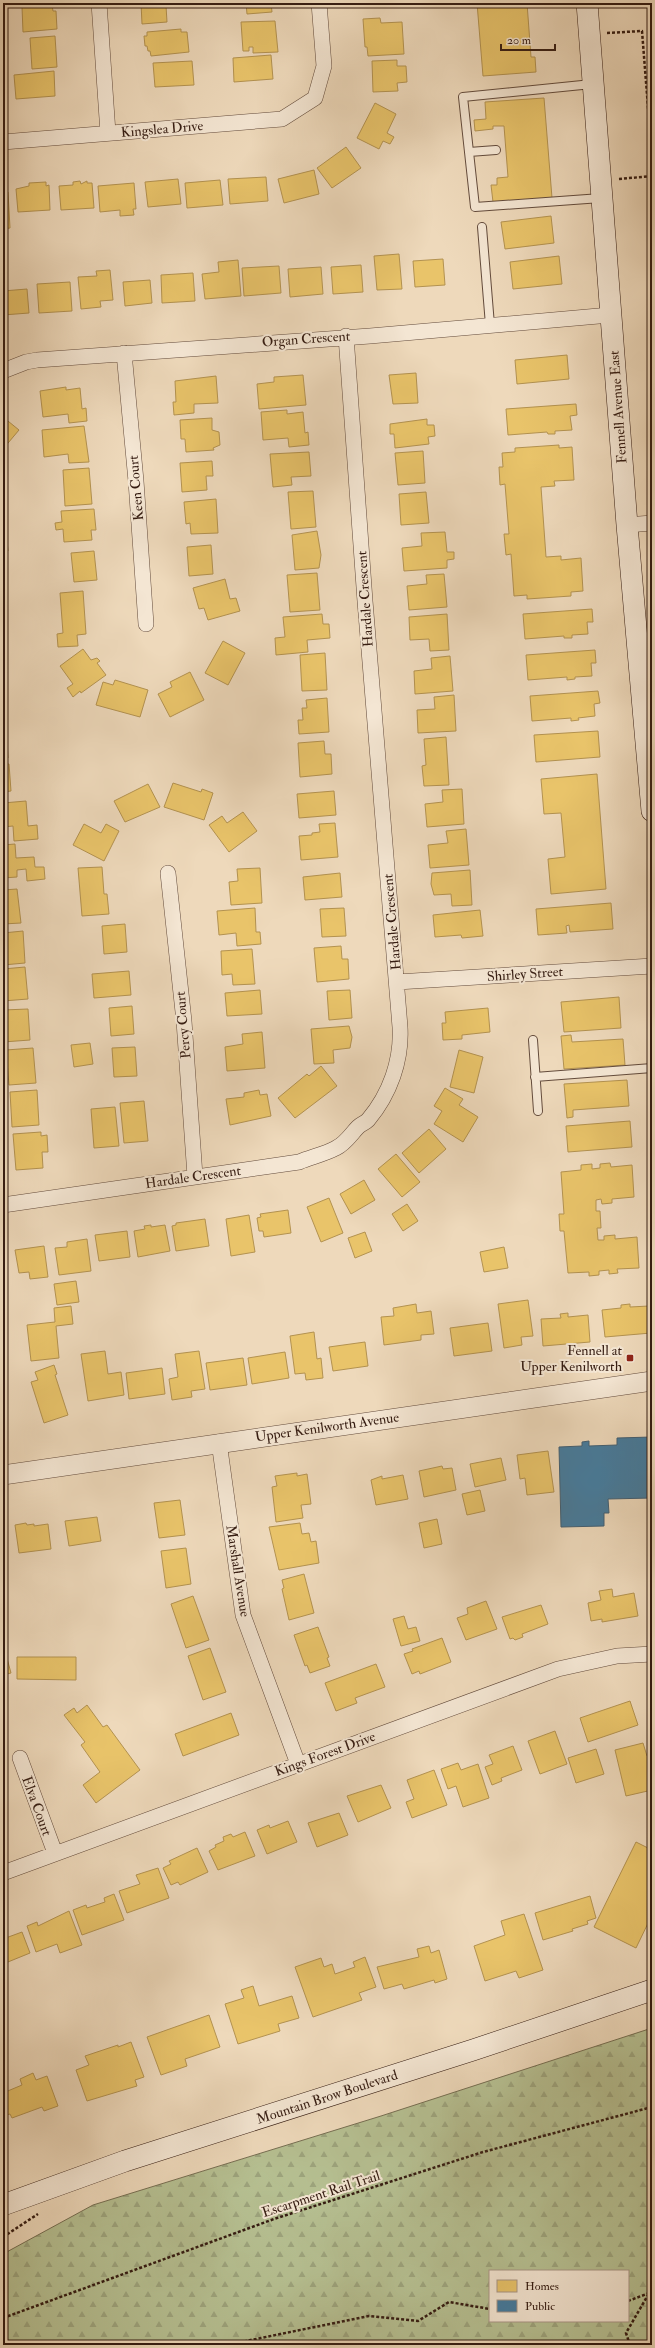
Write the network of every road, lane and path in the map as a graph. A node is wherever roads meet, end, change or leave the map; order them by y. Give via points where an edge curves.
1 (99, 3) edge
2 (319, 3) edge
3 (586, 3) edge
4 (589, 34) junction
5 (593, 84) junction
6 (108, 133) junction
7 (3, 142) edge
8 (496, 150) dead end
9 (469, 152) junction
10 (652, 158) edge
11 (652, 176) edge
12 (601, 189) junction
13 (482, 227) dead end
14 (610, 315) junction
15 (490, 325) junction
16 (346, 336) junction
17 (124, 352) junction
18 (3, 371) edge
19 (652, 523) edge
20 (627, 525) junction
21 (146, 624) dead end
22 (652, 811) edge
23 (168, 873) dead end
24 (652, 966) edge
25 (397, 982) junction
26 (533, 1040) dead end
27 (652, 1068) edge
28 (536, 1077) junction
29 (538, 1111) dead end
30 (195, 1176) junction
31 (3, 1205) edge
32 (652, 1381) edge
33 (219, 1442) junction
34 (3, 1475) edge
35 (652, 1654) edge
36 (20, 1758) dead end
37 (298, 1764) junction
38 (55, 1853) junction
39 (3, 1873) edge
40 (652, 1990) edge
41 (652, 2107) edge
42 (3, 2205) edge
43 (652, 2292) edge
44 (648, 2295) junction
45 (629, 2301) edge
46 (489, 2309) edge
47 (3, 2318) edge
48 (240, 2345) edge
49 (630, 2345) edge

1 - 6 street
2 - 6 street, Kingslea Drive via 324,66 315,98 282,119
3 - 4 main road, Fennell Avenue East
4 - 5 main road, Fennell Avenue East
4 - 10 path via 642,31
5 - 9 lane via 463,97
5 - 12 main road, Fennell Avenue East
6 - 7 street, Kingslea Drive
8 - 9 lane
9 - 12 lane via 475,207
11 - 12 path
12 - 14 main road, Fennell Avenue East
13 - 15 lane
14 - 15 street, Organ Crescent
14 - 20 main road, Fennell Avenue East
15 - 16 street, Organ Crescent
16 - 17 street, Organ Crescent
16 - 25 street, Hardale Crescent
17 - 18 street, Organ Crescent via 26,362
17 - 21 street, Keen Court
19 - 20 street
20 - 22 main road, Fennell Avenue East
23 - 30 street, Percy Court via 184,1021
24 - 25 street, Shirley Street
25 - 30 street, Hardale Crescent via 401,1040 395,1073 384,1097 367,1121 337,1147 299,1162
26 - 28 lane
27 - 28 lane
28 - 29 lane
30 - 31 street, Hardale Crescent
32 - 33 street, Upper Kenilworth Avenue
33 - 34 street, Upper Kenilworth Avenue
33 - 37 street, Marshall Avenue via 243,1615
35 - 37 street, Kings Forest Drive via 617,1656 558,1669
36 - 38 street, Elva Court
37 - 38 street, Kings Forest Drive
38 - 39 street, Kings Forest Drive
40 - 42 main road, Mountain Brow Boulevard via 125,2161
41 - 47 path, Escarpment Rail Trail via 483,2152 274,2219
43 - 44 path
44 - 45 path
44 - 49 path via 626,2333
46 - 48 path via 449,2302 418,2321 369,2316 246,2341

